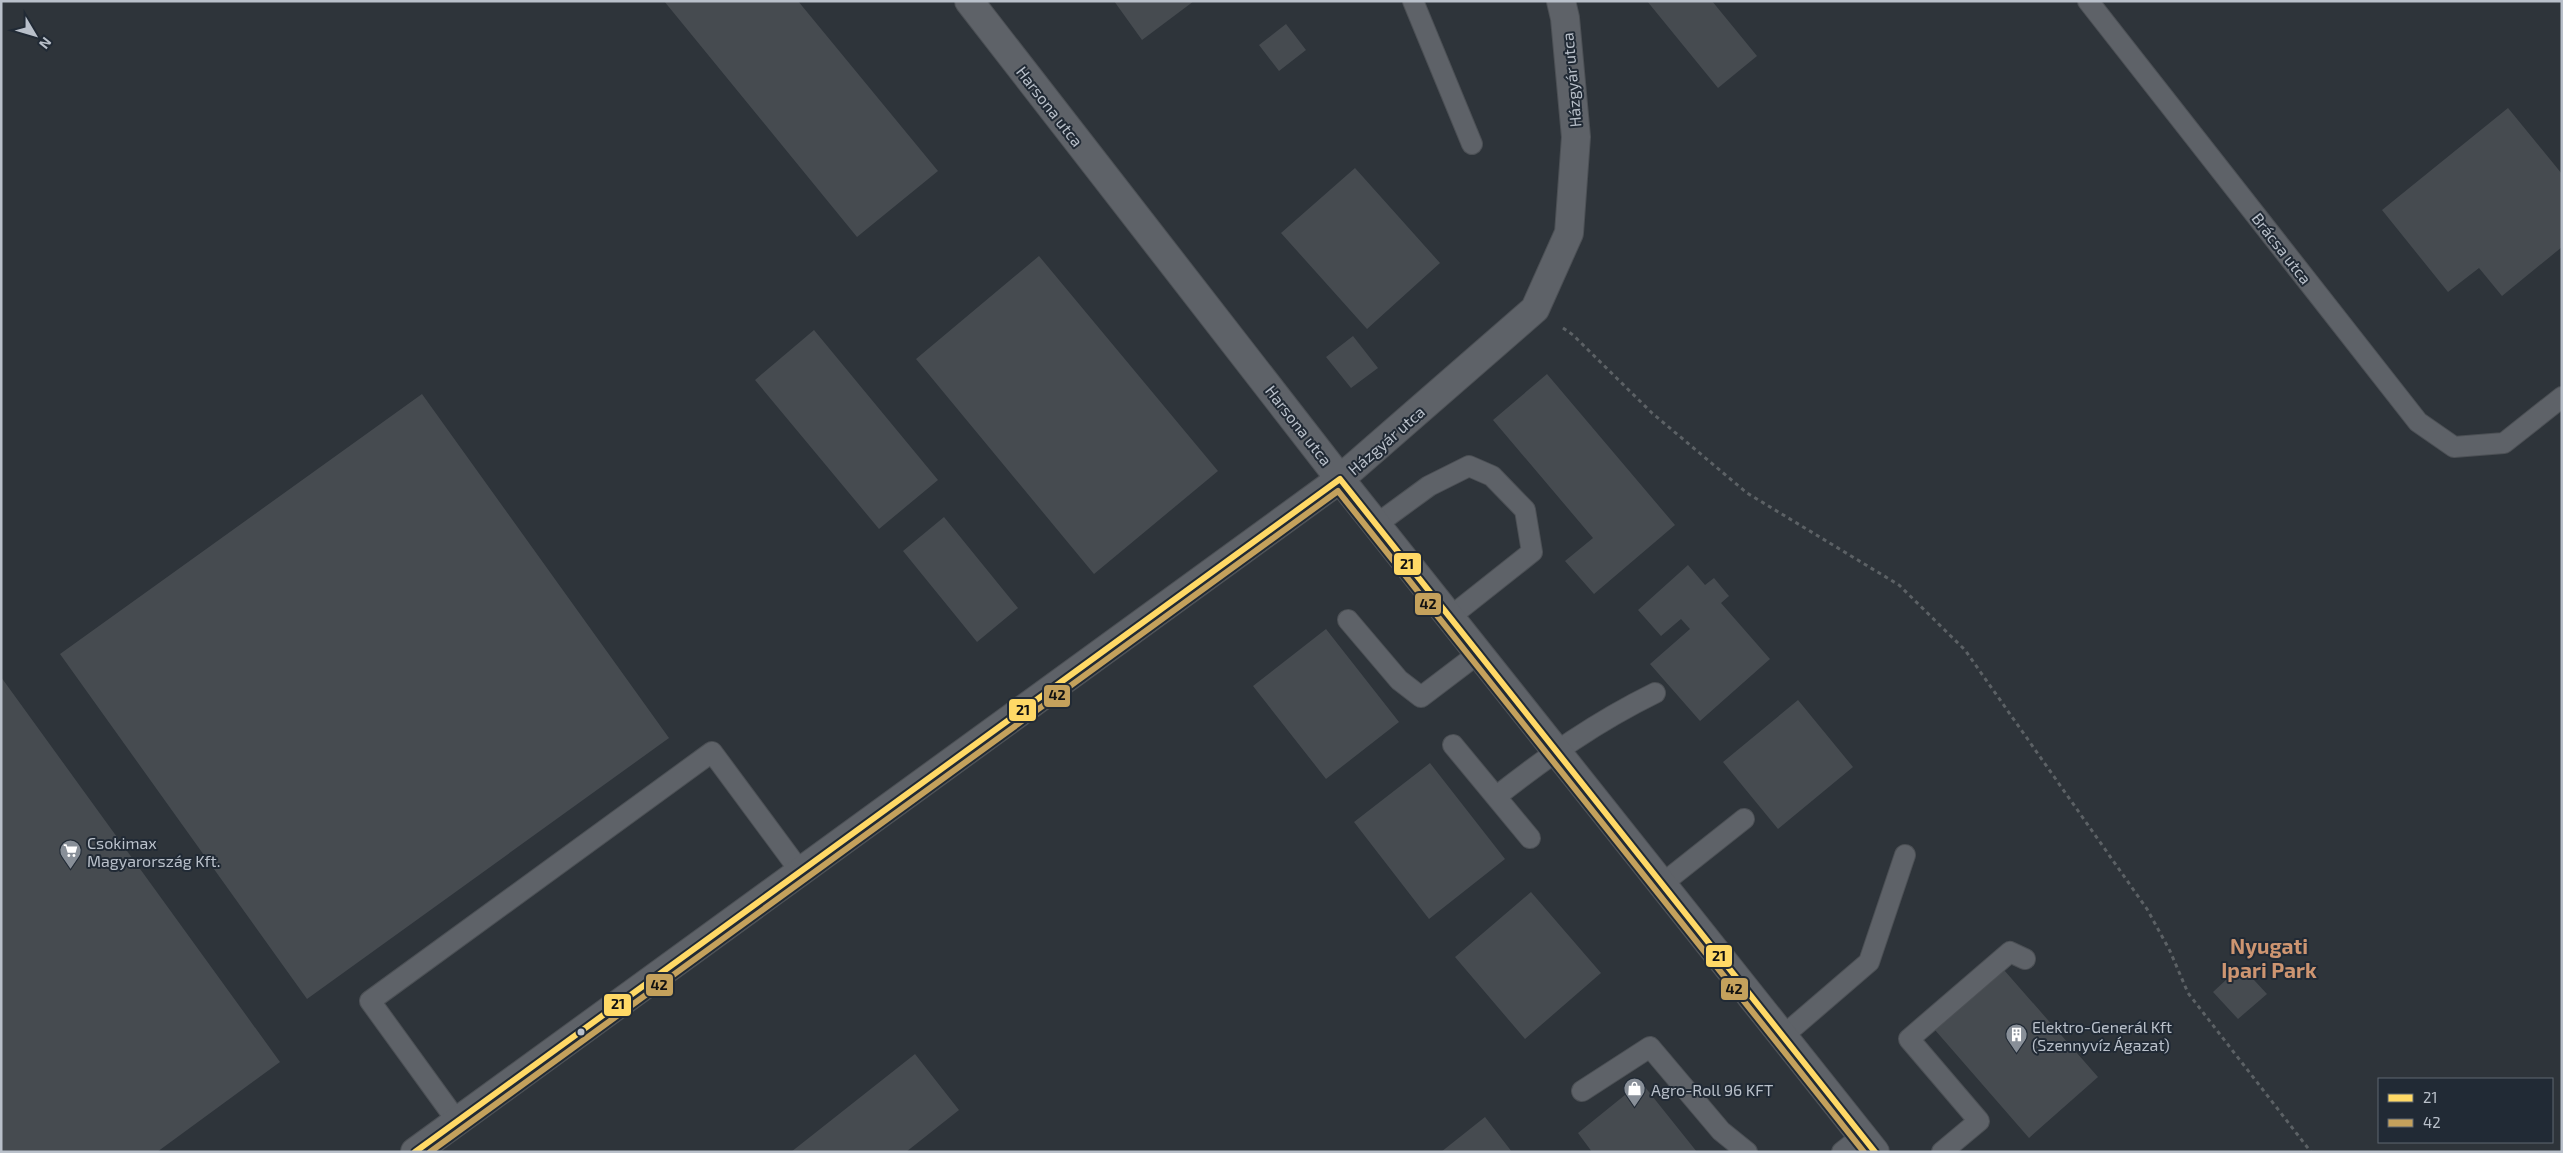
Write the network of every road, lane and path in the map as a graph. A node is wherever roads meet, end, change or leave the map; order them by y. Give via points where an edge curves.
1 (969, 1) edge
2 (1413, 1) edge
3 (1561, 1) edge
4 (2088, 1) edge
5 (1472, 144) dead end
6 (1536, 309) junction
7 (2562, 398) edge
8 (1340, 478) junction
9 (1377, 524) junction
10 (1450, 616) junction
11 (1348, 620) dead end
12 (1479, 653) junction
13 (1655, 693) dead end
14 (1453, 746) dead end
15 (1557, 751) junction
16 (1497, 796) junction
17 (1744, 819) dead end
18 (1530, 838) dead end
19 (1905, 855) dead end
20 (800, 871) junction
21 (1662, 884) junction
22 (2025, 959) dead end
23 (1783, 1036) junction
24 (1582, 1091) dead end
25 (457, 1121) junction
26 (1860, 1146) edge
27 (414, 1152) edge
28 (1747, 1152) edge
29 (1942, 1152) edge
30 (2311, 1152) edge

1 - 8 street, Harsona utca
2 - 5 lane
3 - 6 street, Házgyár utca via 1576,137 1569,233
4 - 7 lane, Brácsa utca via 2418,422 2454,447 2504,443
6 - 8 street, Házgyár utca
6 - 30 path via 1574,335 1652,413 1747,493 1899,585 1965,650 2148,909 2188,993
8 - 9 street, Harsona utca
8 - 20 street, Házgyár utca
9 - 10 street, Harsona utca
9 - 10 lane via 1429,486 1468,466 1492,476 1525,510 1532,552
10 - 12 street, Harsona utca
11 - 12 lane via 1399,680 1421,696
12 - 15 street, Harsona utca
13 - 15 lane via 1609,716
14 - 16 lane
15 - 16 lane
15 - 21 street, Harsona utca
16 - 18 lane
17 - 21 lane
19 - 23 lane via 1869,962
20 - 25 street, Házgyár utca
20 - 25 lane via 712,752 370,1000
21 - 23 street, Harsona utca
22 - 29 lane via 2010,952 1909,1039 1979,1122
23 - 26 street, Harsona utca
24 - 28 lane via 1650,1047 1721,1131
25 - 27 street, Házgyár utca

